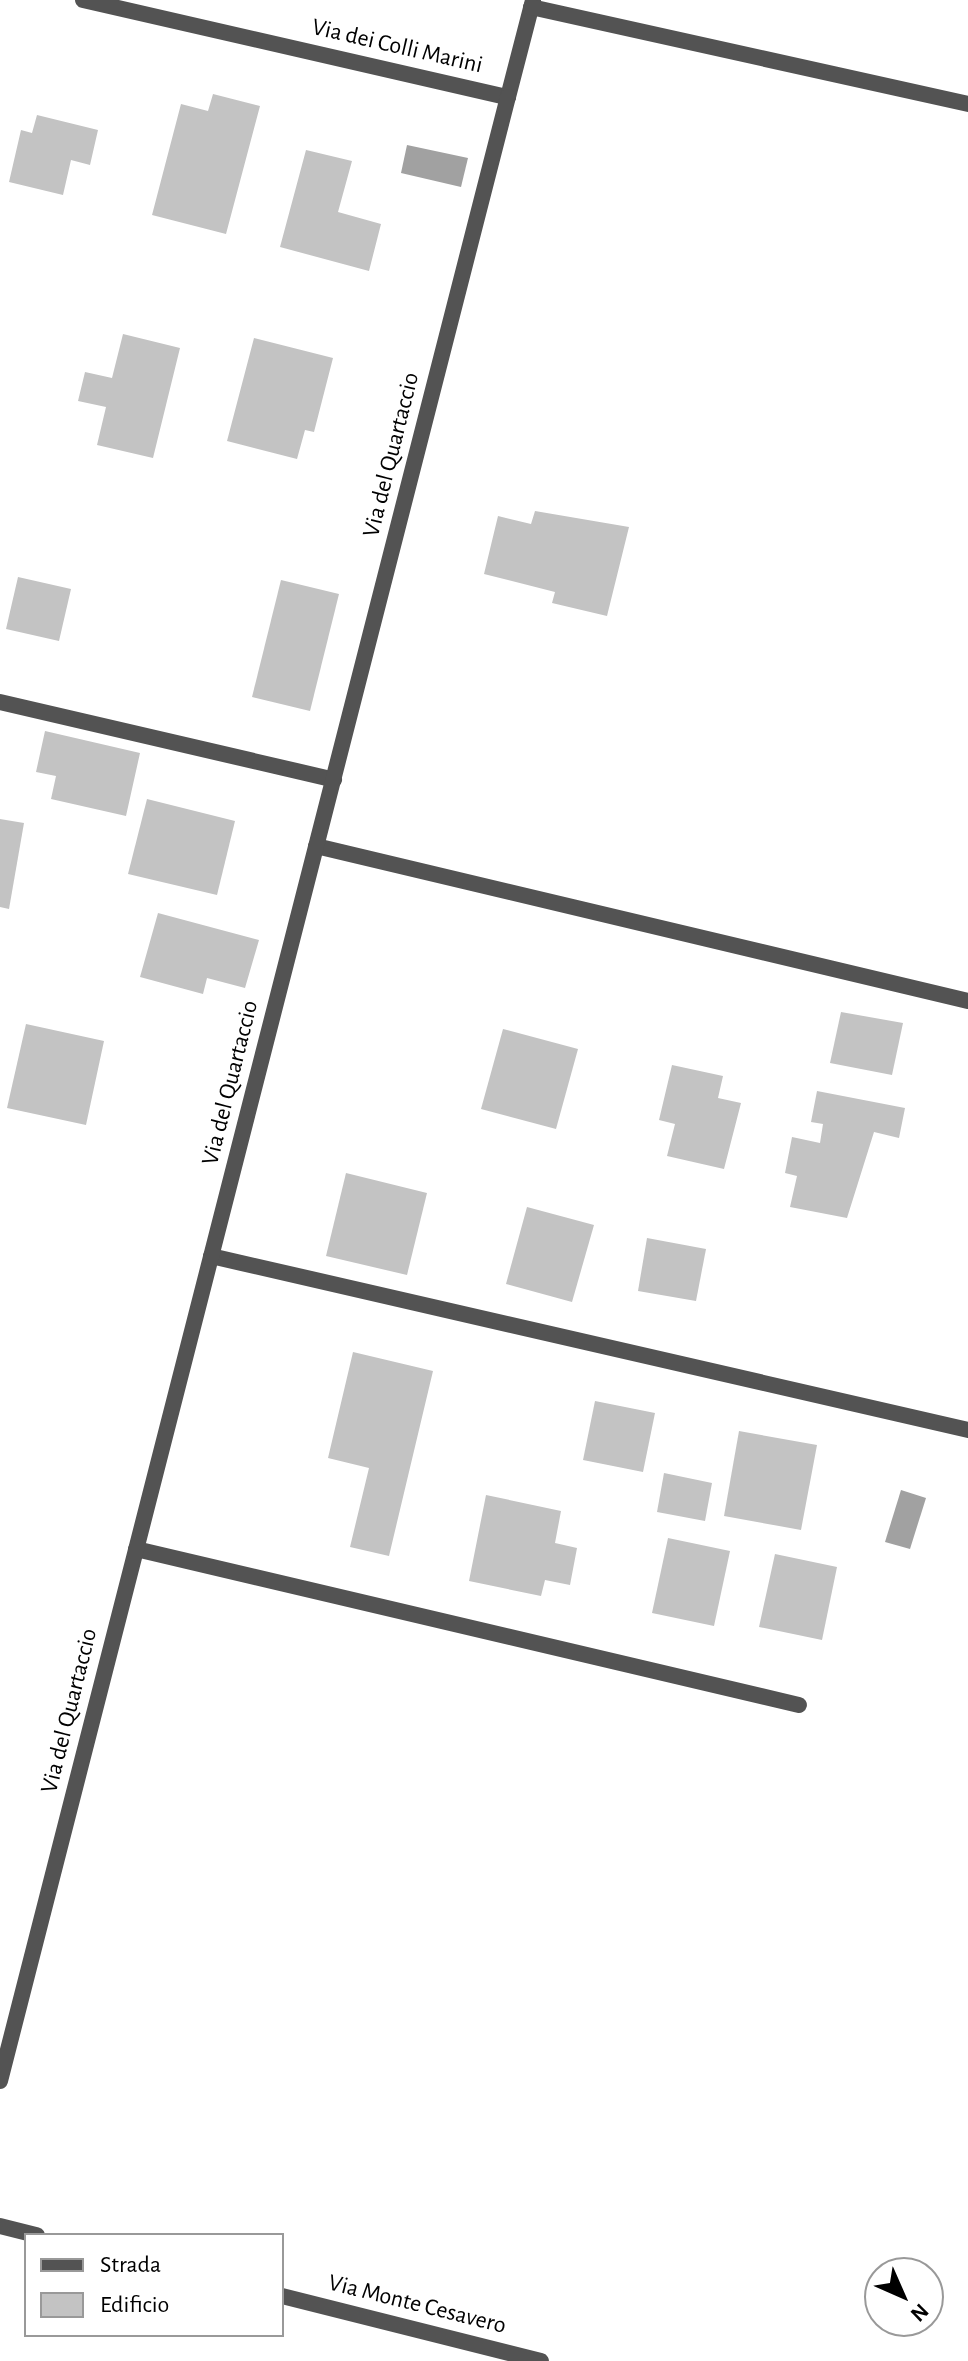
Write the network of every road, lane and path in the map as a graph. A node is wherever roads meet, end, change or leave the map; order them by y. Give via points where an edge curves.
1 (83, 0) edge
2 (532, 3) edge
3 (508, 97) junction
4 (968, 104) edge
5 (0, 702) edge
6 (334, 780) junction
7 (316, 846) junction
8 (968, 1001) edge
9 (211, 1256) junction
10 (968, 1430) edge
11 (136, 1549) junction
12 (799, 1705) dead end
13 (0, 2081) edge
14 (0, 2226) edge
15 (29, 2233) edge
16 (284, 2297) edge
17 (541, 2361) edge

1 - 3 street, Via dei Colli Marini
2 - 3 street, Via dei Colli Marini
2 - 4 street
3 - 6 street, Via del Quartaccio
5 - 6 street
6 - 7 street, Via del Quartaccio
7 - 8 street
7 - 9 street, Via del Quartaccio
9 - 10 street
9 - 11 street, Via del Quartaccio
11 - 12 street
11 - 13 street, Via del Quartaccio
14 - 15 street
16 - 17 street, Via Monte Cesavero

